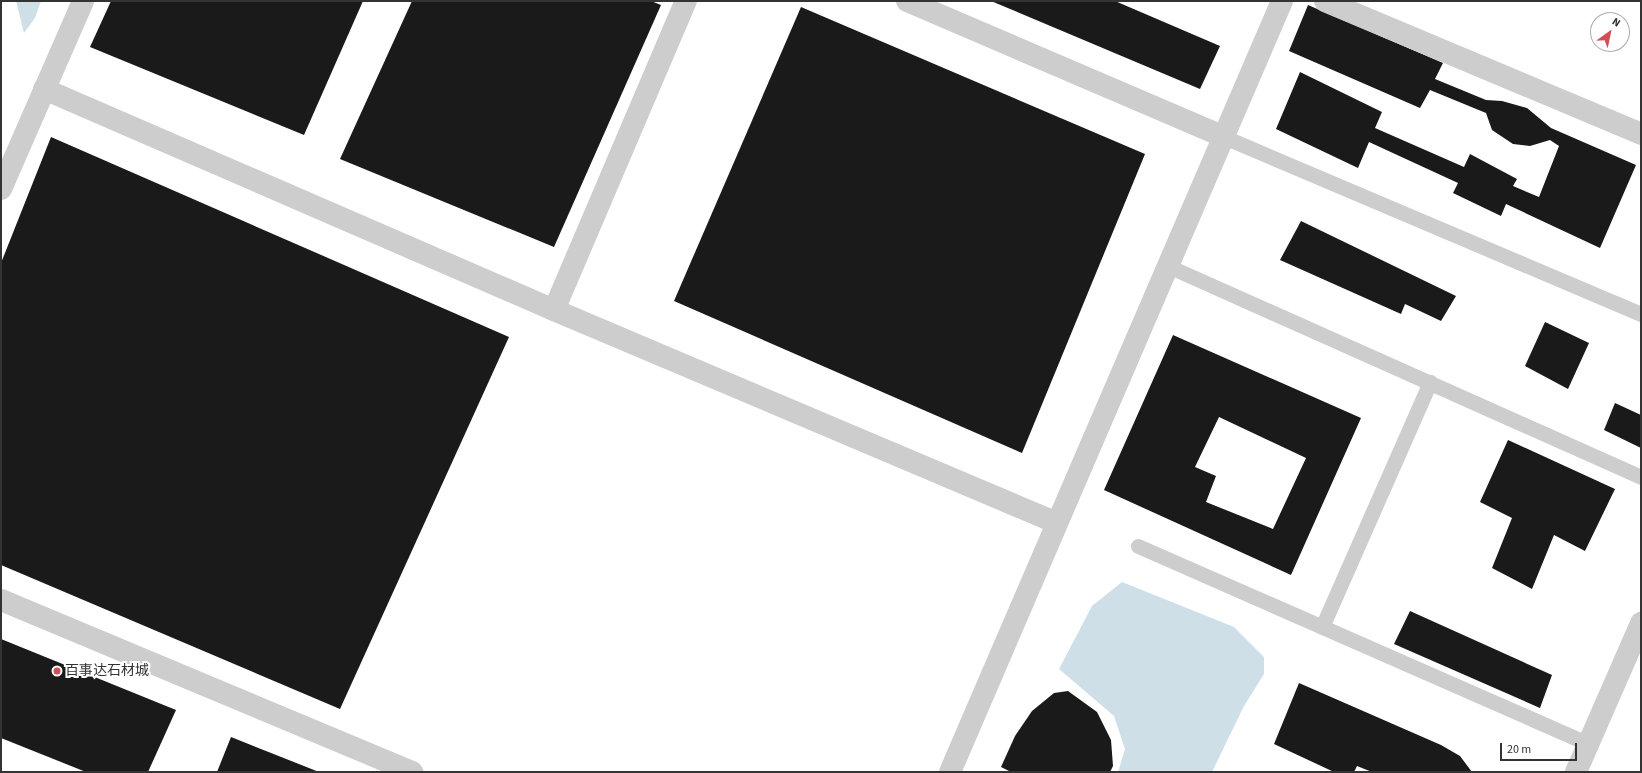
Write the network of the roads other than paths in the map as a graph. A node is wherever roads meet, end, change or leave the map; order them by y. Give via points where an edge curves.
1 (83, 1) edge
2 (686, 1) edge
3 (907, 1) edge
4 (1282, 1) edge
5 (1325, 1) edge
6 (44, 89) junction
7 (1641, 134) edge
8 (1224, 137) junction
9 (1, 190) edge
10 (1168, 266) junction
11 (554, 310) junction
12 (1641, 314) edge
13 (1430, 382) junction
14 (1641, 477) edge
15 (1057, 523) junction
16 (1138, 546) dead end
17 (1, 600) edge
18 (1641, 623) edge
19 (1322, 627) junction
20 (1588, 744) junction
21 (413, 772) edge
22 (950, 772) edge
23 (1576, 772) edge

1 - 6 street
2 - 11 street
3 - 8 street
4 - 8 street
5 - 7 street
6 - 9 street
6 - 11 street
8 - 10 street
8 - 12 lane
10 - 13 lane
10 - 15 street
11 - 15 street
13 - 14 lane
13 - 19 lane
15 - 22 street
16 - 19 lane
17 - 21 street
18 - 20 street
19 - 20 lane
20 - 23 street

